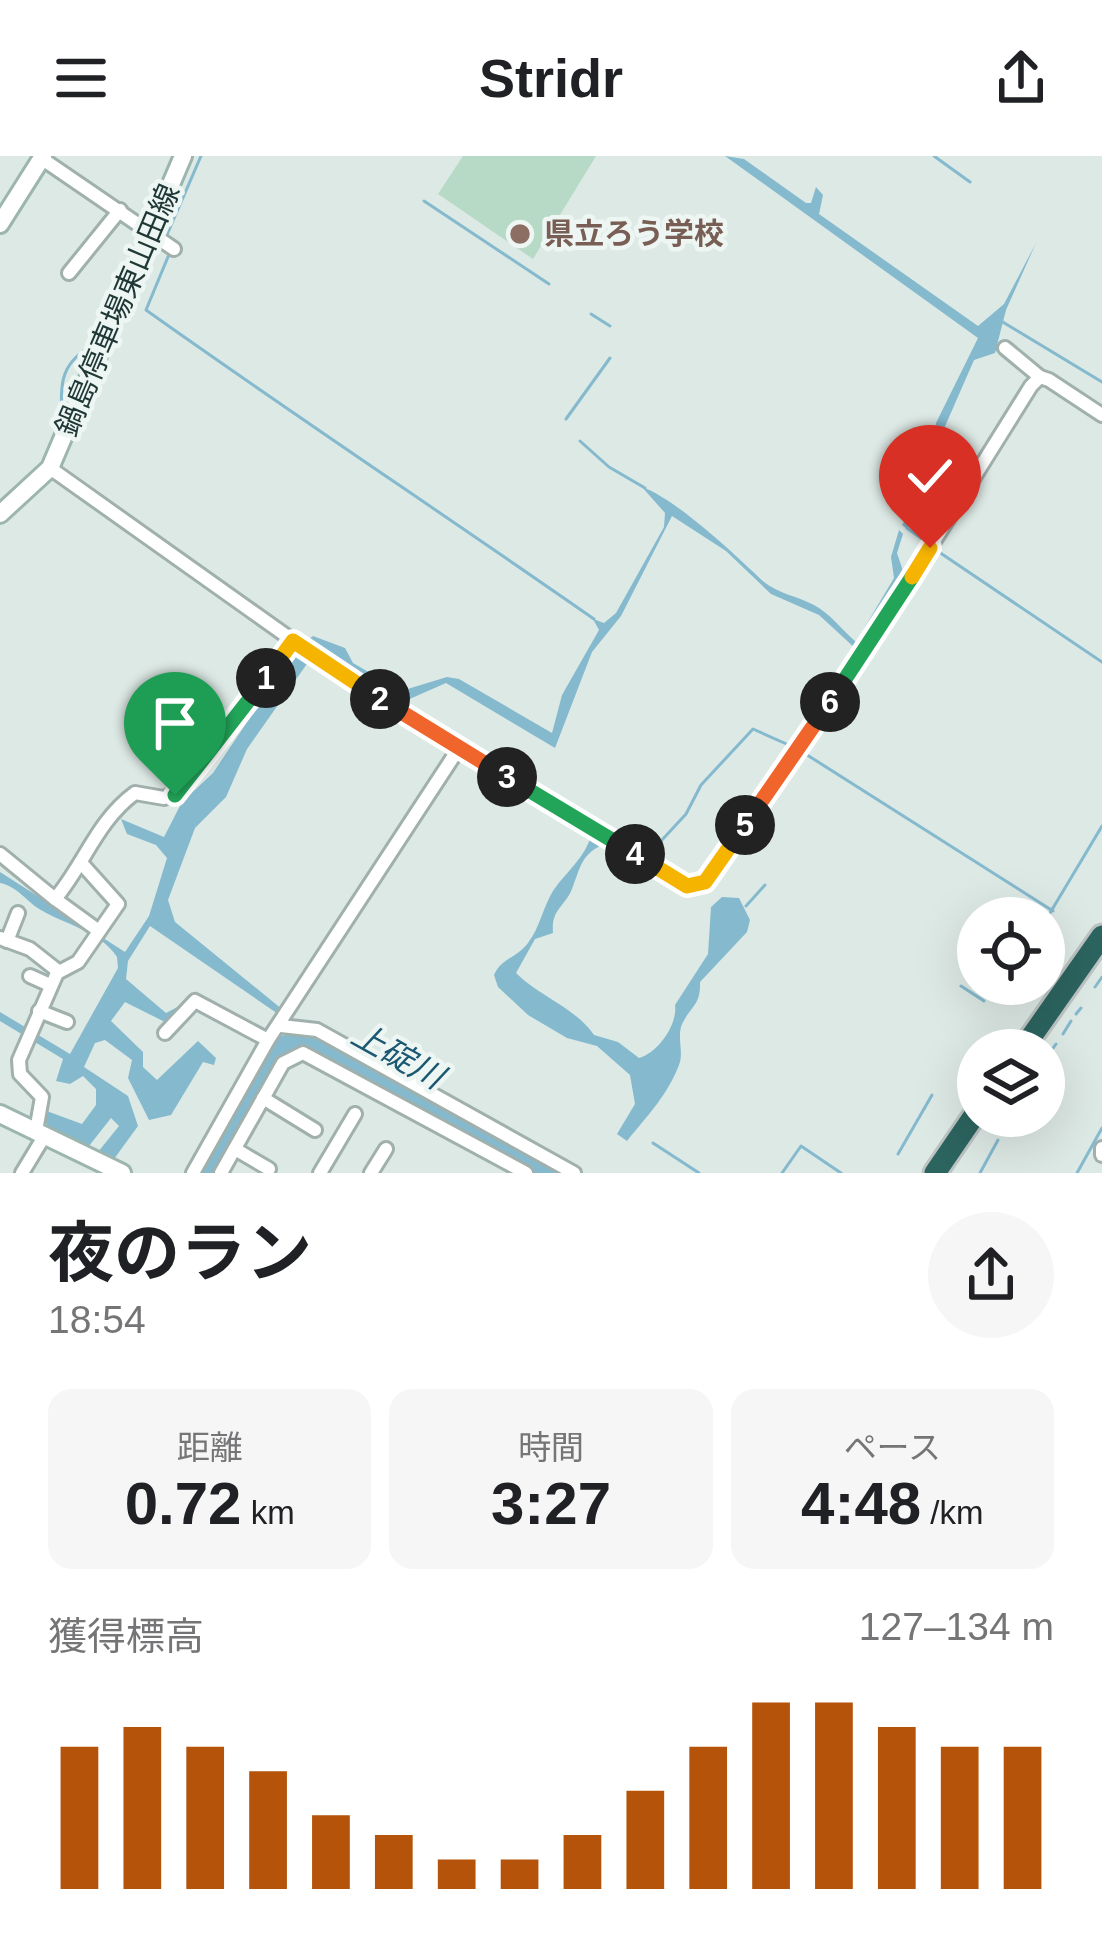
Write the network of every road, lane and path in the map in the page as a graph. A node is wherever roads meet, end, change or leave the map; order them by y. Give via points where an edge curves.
1 (183, 156) edge
2 (40, 157) edge
3 (120, 210) junction
4 (0, 224) edge
5 (165, 241) junction
6 (70, 273) dead end
7 (1005, 348) dead end
8 (1040, 377) junction
9 (1100, 409) edge
10 (50, 468) junction
11 (0, 514) edge
12 (296, 643) junction
13 (459, 748) junction
14 (0, 854) edge
15 (83, 865) junction
16 (55, 899) junction
17 (18, 913) dead end
18 (97, 934) junction
19 (1102, 936) edge
20 (3, 940) edge
21 (1102, 955) edge
22 (58, 971) junction
23 (30, 976) dead end
24 (50, 985) junction
25 (39, 1011) junction
26 (68, 1022) dead end
27 (281, 1026) junction
28 (1037, 1029) edge
29 (1051, 1029) edge
30 (164, 1034) dead end
31 (268, 1040) junction
32 (263, 1098) junction
33 (355, 1114) dead end
34 (0, 1115) edge
35 (315, 1130) dead end
36 (40, 1133) junction
37 (963, 1137) edge
38 (973, 1137) edge
39 (235, 1149) junction
40 (386, 1149) dead end
41 (269, 1169) dead end
42 (945, 1171) edge
43 (22, 1173) edge
44 (122, 1173) edge
45 (193, 1173) edge
46 (221, 1173) edge
47 (320, 1173) edge
48 (371, 1173) edge
49 (526, 1173) edge
50 (574, 1173) edge

1 - 5 main road, 鍋島停車場東山田線
2 - 3 street
2 - 4 main road
3 - 5 street
3 - 6 street
5 - 10 main road, 鍋島停車場東山田線
7 - 8 street
8 - 9 street
8 - 13 street via 853,670 705,882 687,886
10 - 11 main road, 鍋島停車場東山田線
10 - 12 street
12 - 13 street
12 - 15 street via 184,788 164,798 135,793 115,808
13 - 27 street
14 - 16 street
15 - 16 street
15 - 18 street via 118,904
16 - 18 street
17 - 20 street
18 - 22 street via 78,962
19 - 28 highway
20 - 22 street
21 - 29 highway
22 - 24 street
23 - 24 street
24 - 25 street
25 - 26 street
25 - 36 street via 18,1067 42,1097
27 - 31 street
27 - 50 street via 317,1030
30 - 31 street via 195,1001
31 - 45 street
32 - 35 street
32 - 39 street
32 - 49 street via 283,1063 304,1053
33 - 47 street
34 - 36 main road
36 - 43 street
36 - 44 main road
37 - 42 highway
38 - 42 highway
39 - 41 street
39 - 46 street
40 - 48 street

